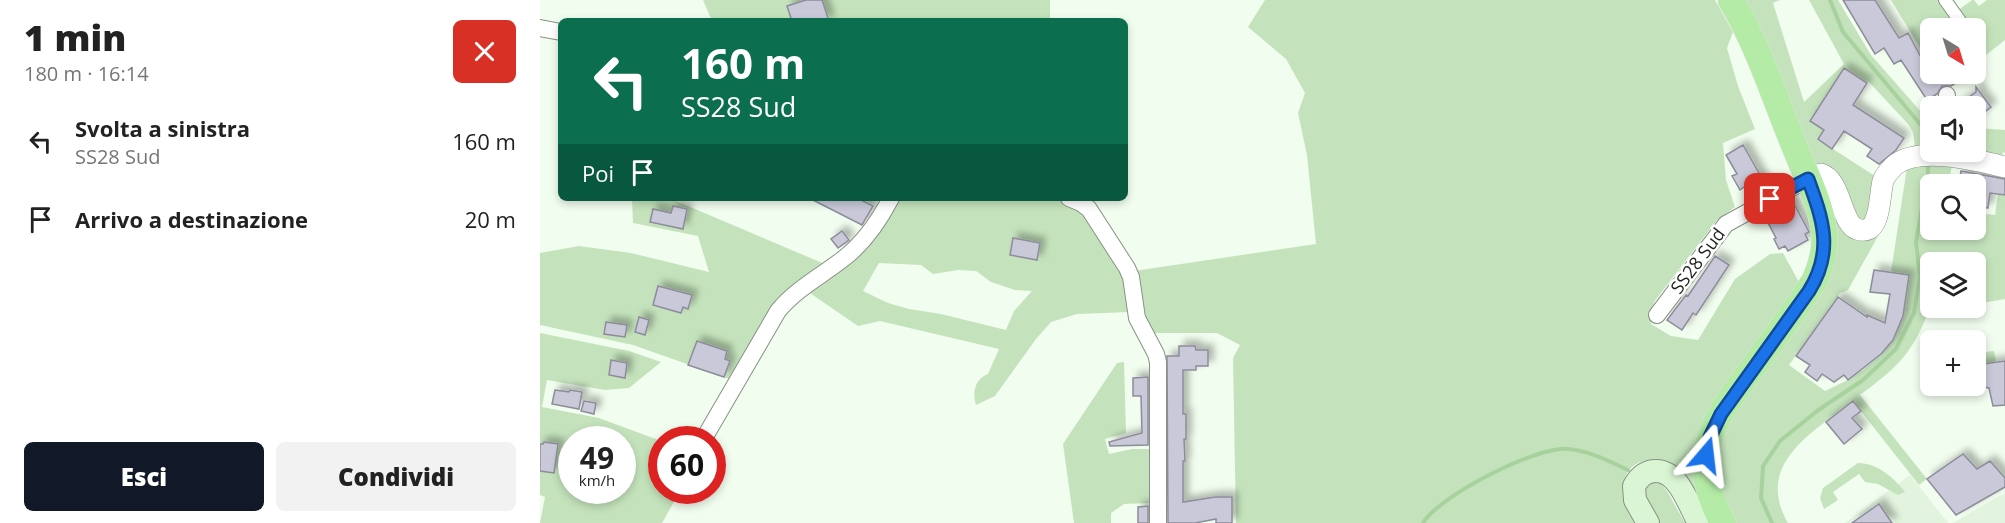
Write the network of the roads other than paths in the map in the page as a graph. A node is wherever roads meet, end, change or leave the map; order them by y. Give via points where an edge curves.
1 (1731, 0) edge
2 (1945, 0) edge
3 (1954, 18) edge
4 (540, 28) edge
5 (558, 31) edge
6 (1920, 156) edge
7 (1983, 162) edge
8 (2005, 167) edge
9 (1808, 179) junction
10 (889, 201) edge
11 (1074, 201) edge
12 (1657, 315) dead end
13 (711, 426) edge
14 (1158, 523) edge
15 (1648, 523) edge
16 (1699, 523) edge
17 (1723, 523) edge

1 - 9 main road via 1750,34
2 - 3 street
4 - 5 street
6 - 9 street via 1900,161 1885,176 1876,220 1862,230 1851,224 1827,176
7 - 8 street
9 - 12 street, SS28 Sud via 1726,224
9 - 17 main road via 1824,232 1820,269 1809,291 1727,404 1710,437 1706,478
10 - 13 street via 857,246 778,311
11 - 14 street via 1089,209 1127,268 1137,318 1157,358
15 - 16 main road via 1635,500 1634,486 1644,474 1661,471 1677,482

